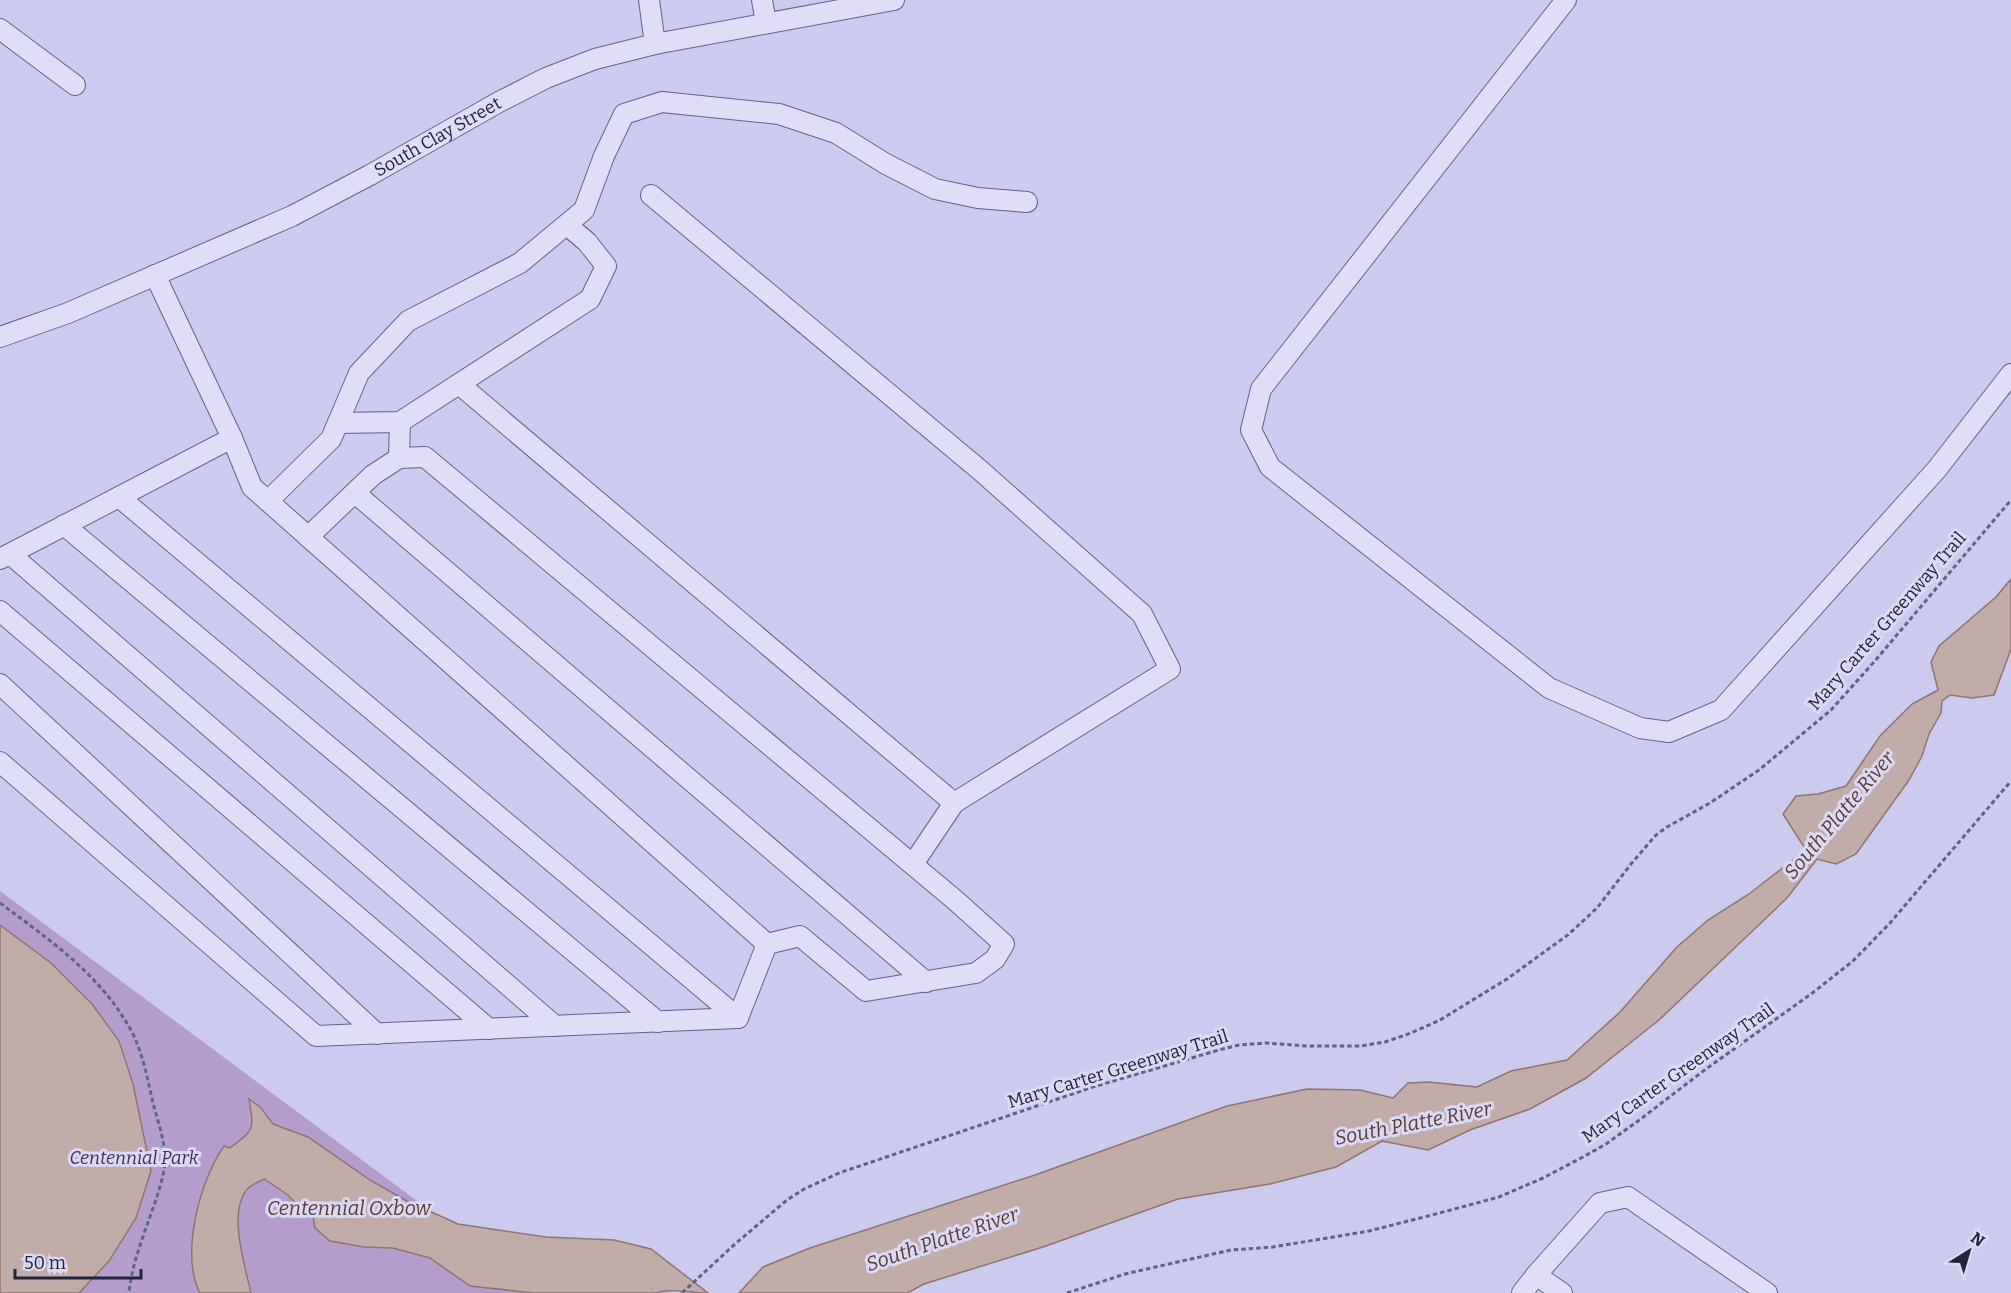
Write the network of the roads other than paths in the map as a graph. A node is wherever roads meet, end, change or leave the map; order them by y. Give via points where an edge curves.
1 (648, 0) edge
2 (762, 0) edge
3 (894, 0) edge
4 (1566, 0) edge
5 (766, 23) junction
6 (0, 29) edge
7 (655, 44) junction
8 (75, 85) dead end
9 (651, 195) dead end
10 (1027, 202) dead end
11 (567, 225) junction
12 (156, 274) junction
13 (0, 337) edge
14 (2011, 374) edge
15 (459, 384) junction
16 (400, 422) junction
17 (338, 423) junction
18 (232, 438) junction
19 (399, 458) junction
20 (355, 493) junction
21 (119, 497) junction
22 (268, 501) junction
23 (64, 525) junction
24 (308, 537) junction
25 (5, 556) edge
26 (0, 611) edge
27 (0, 684) edge
28 (0, 762) edge
29 (954, 802) junction
30 (913, 864) junction
31 (767, 944) junction
32 (926, 982) junction
33 (738, 1018) junction
34 (658, 1022) junction
35 (555, 1026) junction
36 (489, 1029) junction
37 (377, 1034) junction
38 (1536, 1275) junction
39 (1522, 1293) edge
40 (1562, 1293) edge
41 (1767, 1293) edge

1 - 7 street
2 - 5 street
3 - 5 street, South Clay Street
4 - 14 street via 1261,389 1251,430 1270,467 1549,688 1641,728 1669,732 1721,710 1937,469
5 - 7 street, South Clay Street
6 - 8 street
7 - 12 street, South Clay Street via 595,59 546,78 292,216
9 - 29 street via 981,471 1142,614 1170,669
10 - 11 street via 935,189 836,133 779,114 662,102 624,114 584,210
11 - 15 street via 606,266 590,299
11 - 17 street via 520,263 408,321 359,373
12 - 13 street, South Clay Street via 68,313
12 - 18 street
15 - 16 street
15 - 29 street
16 - 17 street
16 - 19 street
17 - 22 street via 331,439
18 - 21 street
18 - 22 street via 252,487
19 - 20 street
19 - 30 street via 425,457
20 - 24 street
20 - 32 street
21 - 23 street
21 - 33 street
22 - 24 street
23 - 25 street
23 - 34 street
24 - 31 street
25 - 35 street
26 - 36 street
27 - 37 street
28 - 37 street via 316,1036
29 - 30 street
30 - 32 street via 1004,944 995,959 976,973
31 - 32 street via 800,936 867,991
31 - 33 street
33 - 34 street
34 - 35 street
35 - 36 street
36 - 37 street
38 - 39 street
38 - 40 street
38 - 41 street via 1600,1203 1628,1197

